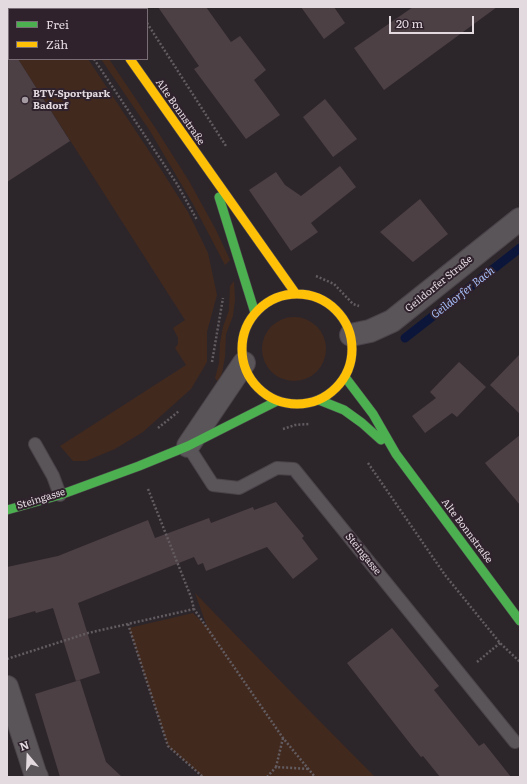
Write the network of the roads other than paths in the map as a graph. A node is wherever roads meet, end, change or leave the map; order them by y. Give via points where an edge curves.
1 (131, 60) edge
2 (212, 177) junction
3 (520, 219) edge
4 (296, 294) junction
5 (255, 313) junction
6 (351, 335) junction
7 (244, 363) junction
8 (345, 376) junction
9 (319, 400) junction
10 (277, 401) junction
11 (35, 444) dead end
12 (188, 446) junction
13 (396, 454) junction
14 (60, 494) junction
15 (7, 510) edge
16 (520, 621) edge
17 (7, 687) edge
18 (515, 742) dead end
19 (38, 777) edge

1 - 2 main road, Alte Bonnstraße
2 - 4 main road, Alte Bonnstraße
2 - 5 main road, Alte Bonnstraße
3 - 6 street, Geildorfer Straße via 392,321 370,331
4 - 5 main road via 273,299
4 - 6 main road via 314,296 330,304 343,318
5 - 7 main road via 246,328 242,346
6 - 8 main road via 353,356
7 - 10 main road via 262,392
7 - 12 street
8 - 9 main road via 334,390
8 - 13 main road, Alte Bonnstraße via 373,414
9 - 10 main road via 298,404
9 - 13 main road, Alte Bonnstraße via 344,410
10 - 12 main road, Steingasse
11 - 14 lane
12 - 14 main road, Steingasse
12 - 18 lane, Steingasse via 213,485 239,488 277,468 294,469
13 - 16 main road, Alte Bonnstraße
14 - 15 main road, Steingasse
17 - 19 street

